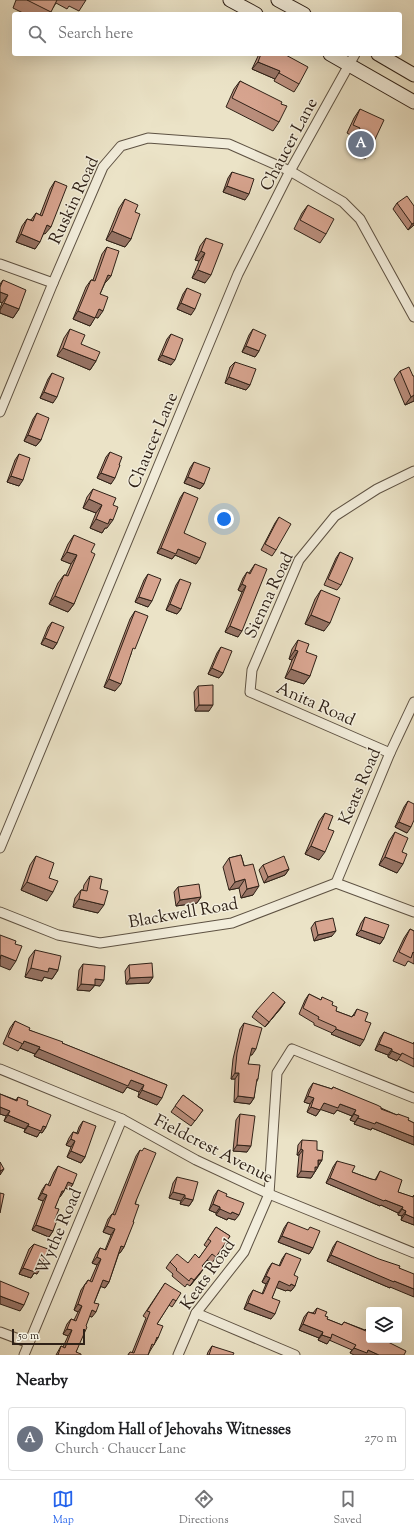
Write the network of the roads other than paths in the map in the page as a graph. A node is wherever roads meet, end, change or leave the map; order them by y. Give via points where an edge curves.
1 (230, 0) edge
2 (278, 0) edge
3 (252, 12) edge
4 (300, 12) edge
5 (339, 56) edge
6 (381, 56) edge
7 (352, 59) edge
8 (414, 75) edge
9 (414, 102) edge
10 (290, 171) junction
11 (0, 264) edge
12 (53, 283) junction
13 (414, 317) edge
14 (0, 412) edge
15 (414, 470) edge
16 (250, 692) joint
17 (414, 702) edge
18 (390, 753) junction
19 (0, 848) edge
20 (336, 883) junction
21 (0, 912) edge
22 (414, 912) edge
23 (0, 1069) edge
24 (414, 1098) edge
25 (122, 1119) junction
26 (269, 1194) junction
27 (414, 1253) edge
28 (196, 1313) junction
29 (0, 1332) edge
30 (29, 1344) junction
31 (24, 1355) edge
32 (178, 1355) edge
33 (295, 1355) edge

1 - 3 main road
2 - 4 main road
5 - 7 main road
6 - 8 main road
7 - 9 main road
7 - 10 street, Chaucer Lane
10 - 12 street, Ruskin Road via 229,144 148,138 121,146 103,166
10 - 13 street, Ruskin Road via 342,202 360,219
10 - 19 street, Chaucer Lane via 238,274
11 - 12 street
12 - 14 street, Ruskin Road
15 - 16 street, Sienna Road via 377,489 335,516 299,560 252,670
16 - 18 street, Anita Road
17 - 18 street, Keats Road
18 - 20 street, Keats Road
20 - 21 street, Blackwell Road via 232,923 100,943 58,935
20 - 22 street
23 - 25 street, Fieldcrest Avenue
24 - 26 street, Keats Road via 292,1049 277,1072
25 - 26 street, Fieldcrest Avenue via 196,1160
25 - 30 street, Wythe Road
26 - 27 street, Fieldcrest Avenue
26 - 28 street, Keats Road via 244,1252
28 - 32 street, Keats Road
28 - 33 street
29 - 30 street
30 - 31 street, Wythe Road

